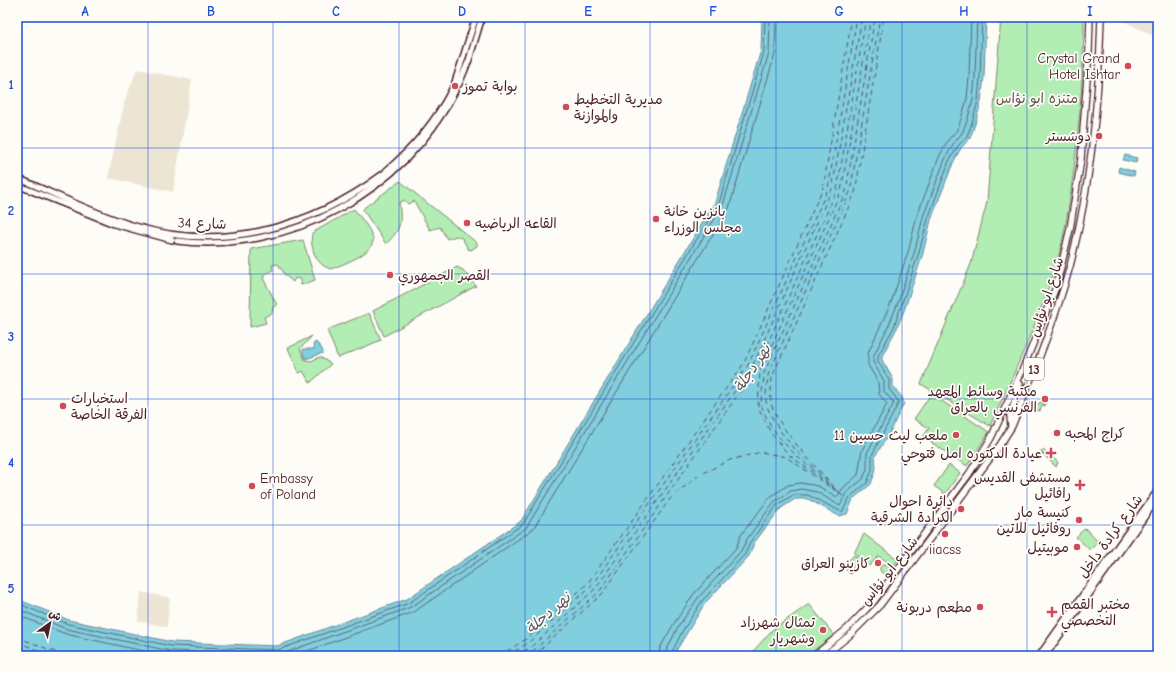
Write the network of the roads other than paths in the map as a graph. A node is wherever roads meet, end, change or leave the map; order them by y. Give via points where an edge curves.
1 (476, 17) edge
2 (482, 17) edge
3 (1090, 17) edge
4 (1101, 17) edge
5 (1090, 43) junction
6 (1100, 43) junction
7 (454, 90) dead end
8 (426, 133) junction
9 (17, 178) edge
10 (17, 185) edge
11 (1026, 361) junction
12 (1036, 364) junction
13 (1019, 378) junction
14 (1000, 421) junction
15 (1012, 426) junction
16 (1158, 490) edge
17 (1158, 498) edge
18 (814, 656) edge
19 (824, 656) edge
20 (1040, 656) edge
21 (1045, 656) edge

1 - 2 main road via 457,83 469,60
3 - 5 main road, شارع ابو نؤاس / 13
4 - 6 main road, شارع ابو نؤاس / 13
5 - 6 main road
5 - 11 main road, شارع ابو نؤاس / 13 via 1080,168 1065,256 1056,287
6 - 12 main road, شارع ابو نؤاس / 13 via 1092,146 1085,197 1066,277
7 - 8 main road via 442,116
8 - 9 main road, شارع 34 via 384,172 350,196 302,220 252,233 215,236 174,234 135,226
8 - 10 main road, شارع 34 via 406,160 353,201 319,218 284,231 245,240 208,243 174,241 119,226
11 - 12 main road
11 - 13 main road, شارع ابو نؤاس / 13
12 - 15 main road, شارع ابو نؤاس / 13
13 - 14 main road, شارع ابو نؤاس / 13
13 - 15 main road via 1020,384 1010,416
14 - 15 main road
14 - 18 main road, شارع ابو نؤاس / 13 via 969,474 874,601 854,623
15 - 19 main road, شارع ابو نؤاس / 13 via 880,605
16 - 20 main road, شارع كرادة داخل
17 - 21 main road, شارع كرادة داخل

